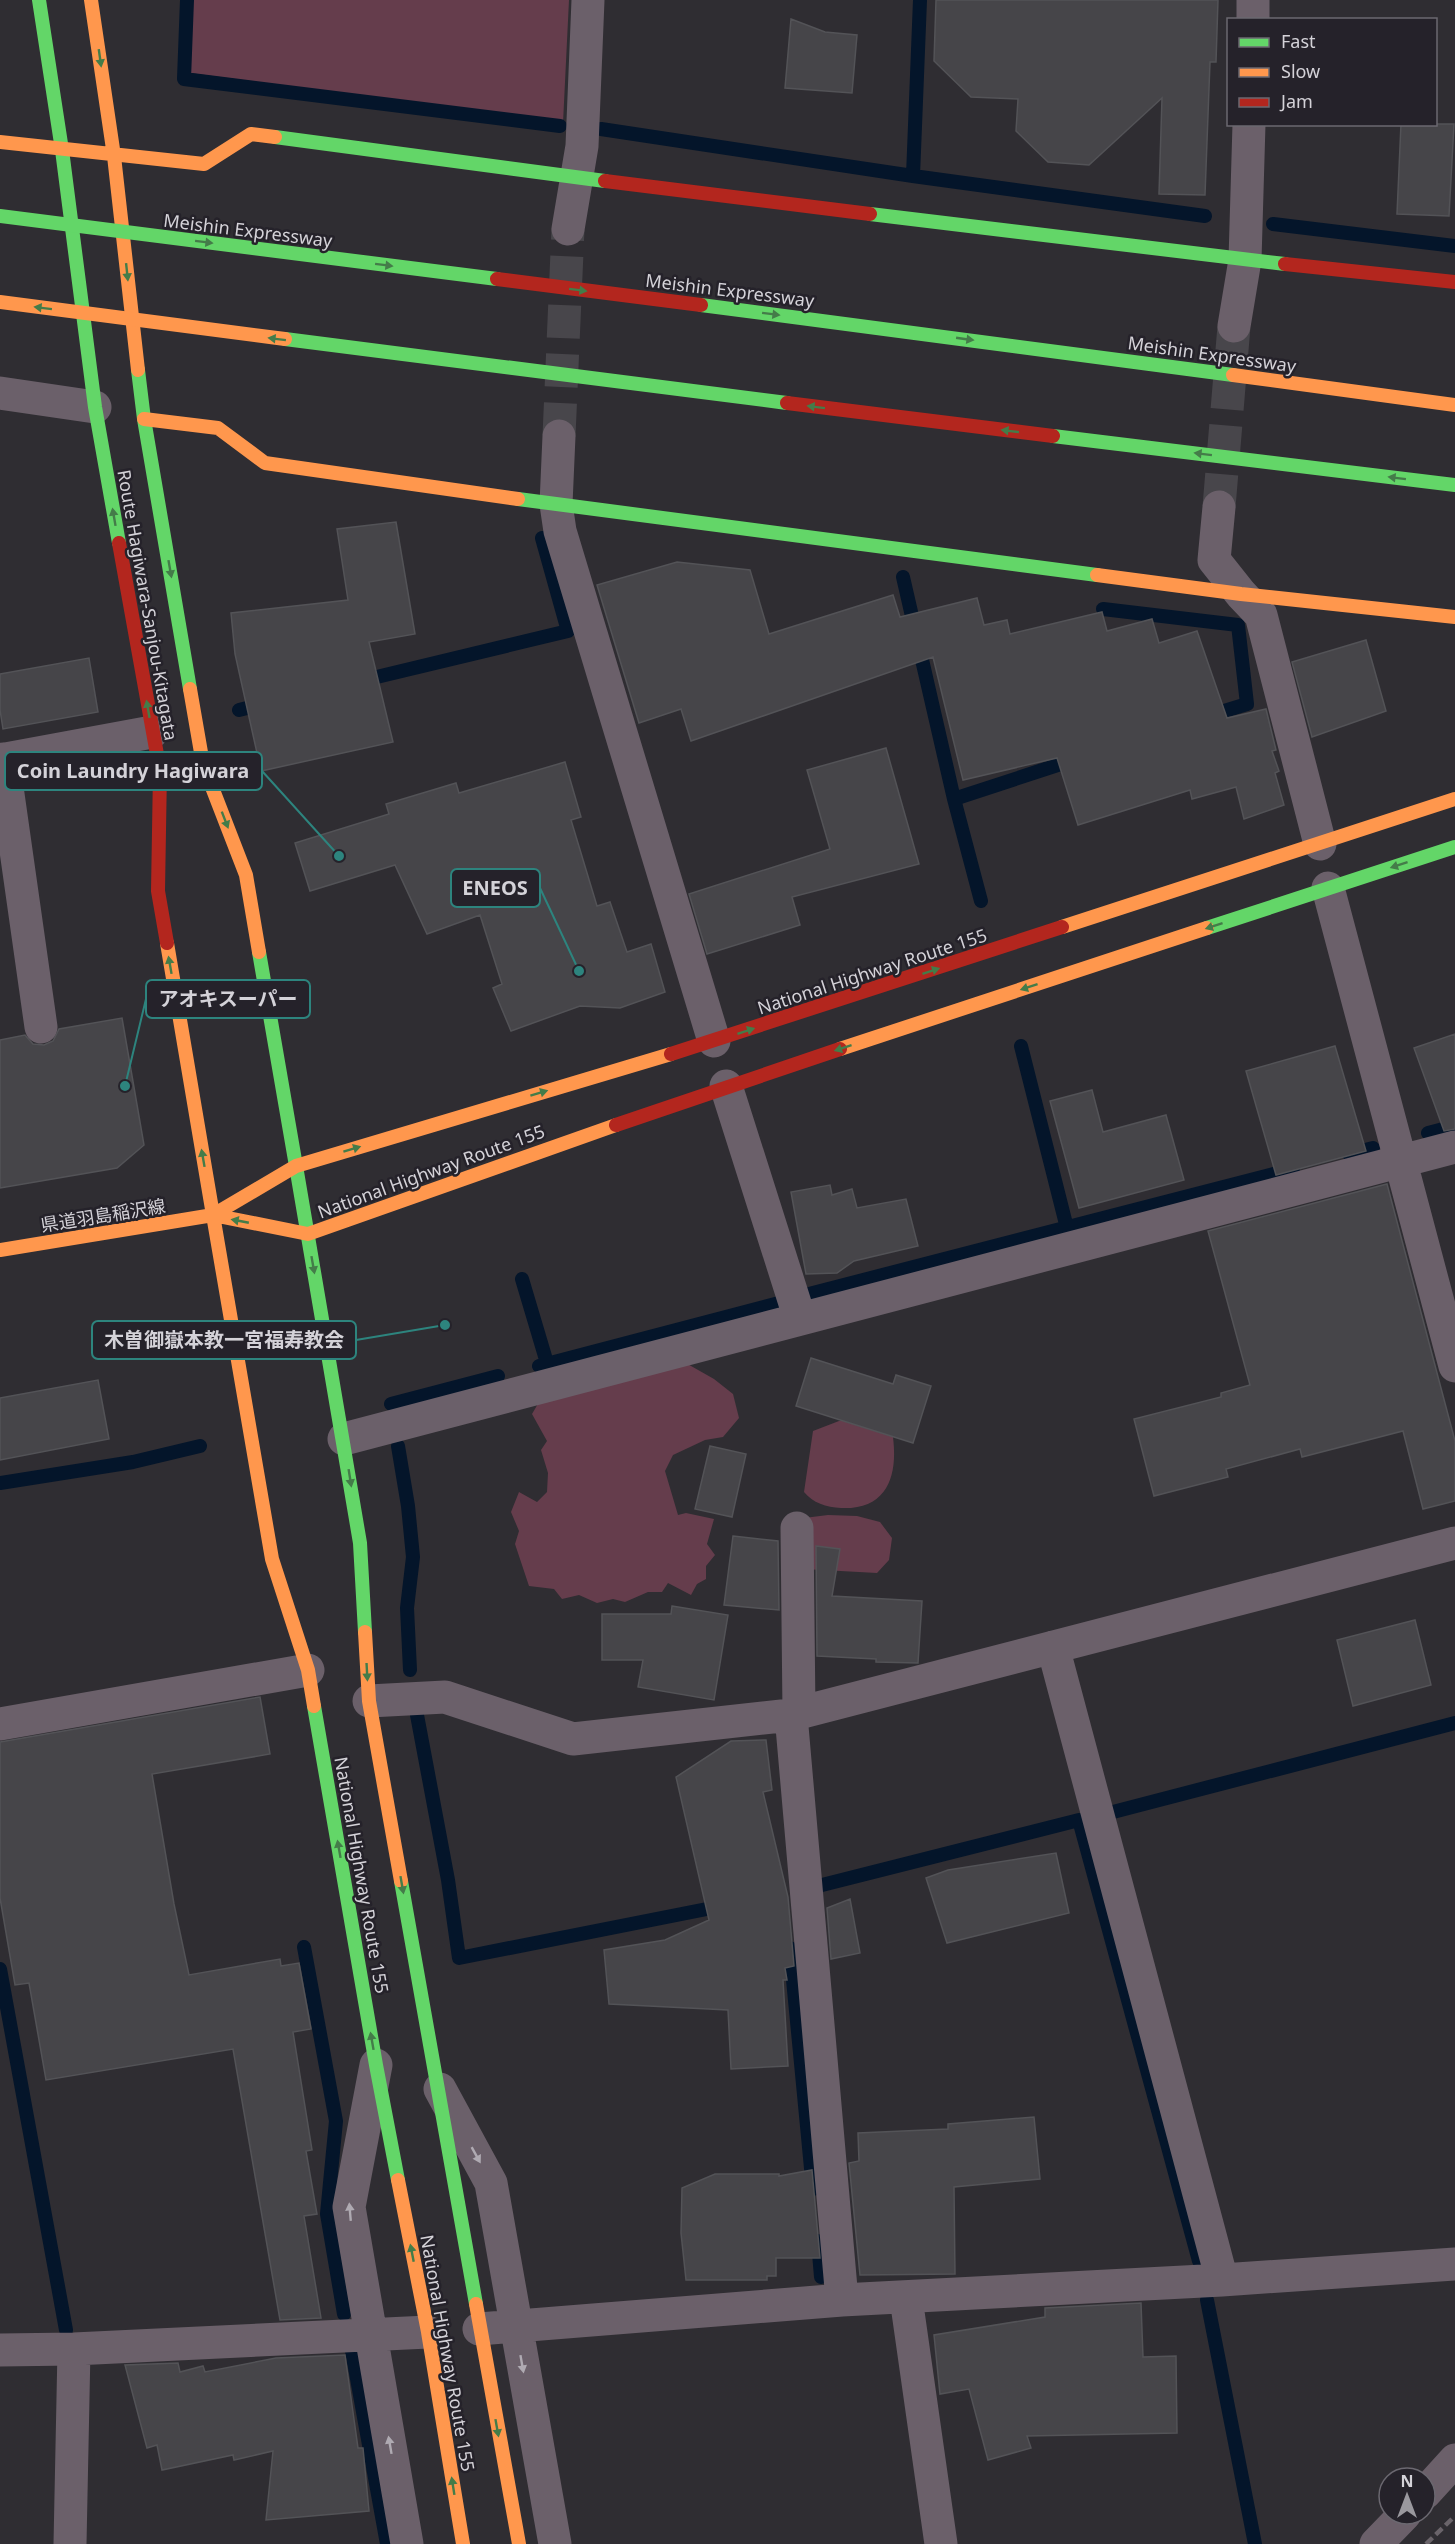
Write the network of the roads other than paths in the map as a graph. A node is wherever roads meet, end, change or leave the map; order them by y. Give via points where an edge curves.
1 (39, 0) edge
2 (91, 0) edge
3 (588, 0) edge
4 (1253, 0) edge
5 (1253, 18) edge
6 (1249, 126) edge
7 (0, 142) edge
8 (62, 150) junction
9 (114, 156) junction
10 (577, 178) junction
11 (0, 216) edge
12 (568, 229) tunnel mouth
13 (1245, 260) junction
14 (1455, 282) edge
15 (0, 302) edge
16 (1234, 326) tunnel mouth
17 (0, 393) edge
18 (1455, 405) edge
19 (95, 407) junction
20 (144, 418) junction
21 (559, 436) tunnel mouth
22 (1455, 485) edge
23 (556, 504) junction
24 (1219, 507) tunnel mouth
25 (1241, 594) junction
26 (1455, 617) edge
27 (152, 732) junction
28 (1, 759) edge
29 (1455, 799) edge
30 (1320, 844) junction
31 (1455, 847) edge
32 (1329, 888) junction
33 (41, 1028) dead end
34 (714, 1041) junction
35 (726, 1086) junction
36 (1455, 1147) edge
37 (1401, 1163) junction
38 (296, 1166) junction
39 (213, 1215) junction
40 (308, 1234) junction
41 (0, 1250) edge
42 (800, 1319) junction
43 (1455, 1366) edge
44 (344, 1440) junction
45 (797, 1528) dead end
46 (1455, 1543) edge
47 (1053, 1647) junction
48 (308, 1670) junction
49 (369, 1701) junction
50 (795, 1714) junction
51 (0, 1724) edge
52 (376, 2065) junction
53 (438, 2085) junction
54 (1455, 2264) edge
55 (1222, 2280) junction
56 (906, 2298) junction
57 (842, 2300) junction
58 (516, 2327) junction
59 (479, 2329) junction
60 (428, 2332) junction
61 (371, 2334) junction
62 (74, 2349) junction
63 (0, 2350) edge
64 (1455, 2460) edge
65 (1437, 2480) edge
66 (1393, 2526) edge
67 (70, 2544) edge
68 (407, 2544) edge
69 (463, 2544) edge
70 (519, 2544) edge
71 (555, 2544) edge
72 (941, 2544) edge
73 (1376, 2544) edge

1 - 8 main road, Route Hagiwara-Sanjou-Kitagata
2 -> 9 main road, Route Hagiwara-Sanjou-Kitagata
3 - 10 street via 582,146
4 - 5 street
6 - 13 street
7 - 8 main road
8 - 9 main road
8 - 19 main road, Route Hagiwara-Sanjou-Kitagata
9 - 10 main road via 204,164 251,134
9 -> 20 main road, Route Hagiwara-Sanjou-Kitagata
10 - 12 street
10 - 13 main road
11 -> 18 main road, Meishin Expressway, bridge
13 - 14 main road
13 - 16 street
22 -> 15 main road, bridge
17 - 19 street
27 -> 19 main road, Route Hagiwara-Sanjou-Kitagata
20 - 23 main road via 218,428 265,463
20 -> 38 main road, Route Hagiwara-Sanjou-Kitagata via 203,764 246,875
21 - 23 street
23 - 25 main road
23 - 34 street via 560,531
24 - 25 street via 1214,560
25 - 26 main road
25 - 30 street via 1261,615
27 - 28 street
39 -> 27 main road, Route Hagiwara-Sanjou-Kitagata via 158,891 160,771
28 - 33 street
29 - 30 main road, National Highway Route 155
34 -> 30 main road, National Highway Route 155
31 -> 32 main road, National Highway Route 155
32 -> 35 main road, National Highway Route 155
32 - 37 street
38 -> 34 main road, National Highway Route 155
35 - 40 main road, National Highway Route 155
35 - 42 street
36 - 37 street
37 - 42 street
37 - 43 street
38 - 39 main road, National Highway Route 155
38 - 40 main road, National Highway Route 155
40 -> 39 main road, National Highway Route 155
39 - 41 main road, 県道羽島稲沢線
39 - 48 main road, National Highway Route 155 via 272,1559
40 -> 44 main road, National Highway Route 155
42 - 44 street
44 -> 49 main road, National Highway Route 155 via 360,1543
45 - 50 street
46 - 47 street
47 - 50 street
47 - 55 street
48 - 51 street
52 -> 48 main road, National Highway Route 155
49 - 50 street via 445,1697 573,1739
49 -> 53 main road, National Highway Route 155
50 - 57 street
60 -> 52 main road, National Highway Route 155
61 -> 52 street via 349,2206
53 -> 58 street via 491,2183
53 - 59 main road, National Highway Route 155
54 - 55 street
55 - 56 street
56 - 57 street
56 - 72 street
57 - 58 street
58 - 59 street
58 -> 71 street
59 -> 70 main road, National Highway Route 155
60 - 61 street
69 -> 60 main road, National Highway Route 155
61 - 62 street
68 -> 61 street
62 - 63 street
62 - 67 street
64 - 65 street
66 - 73 street

